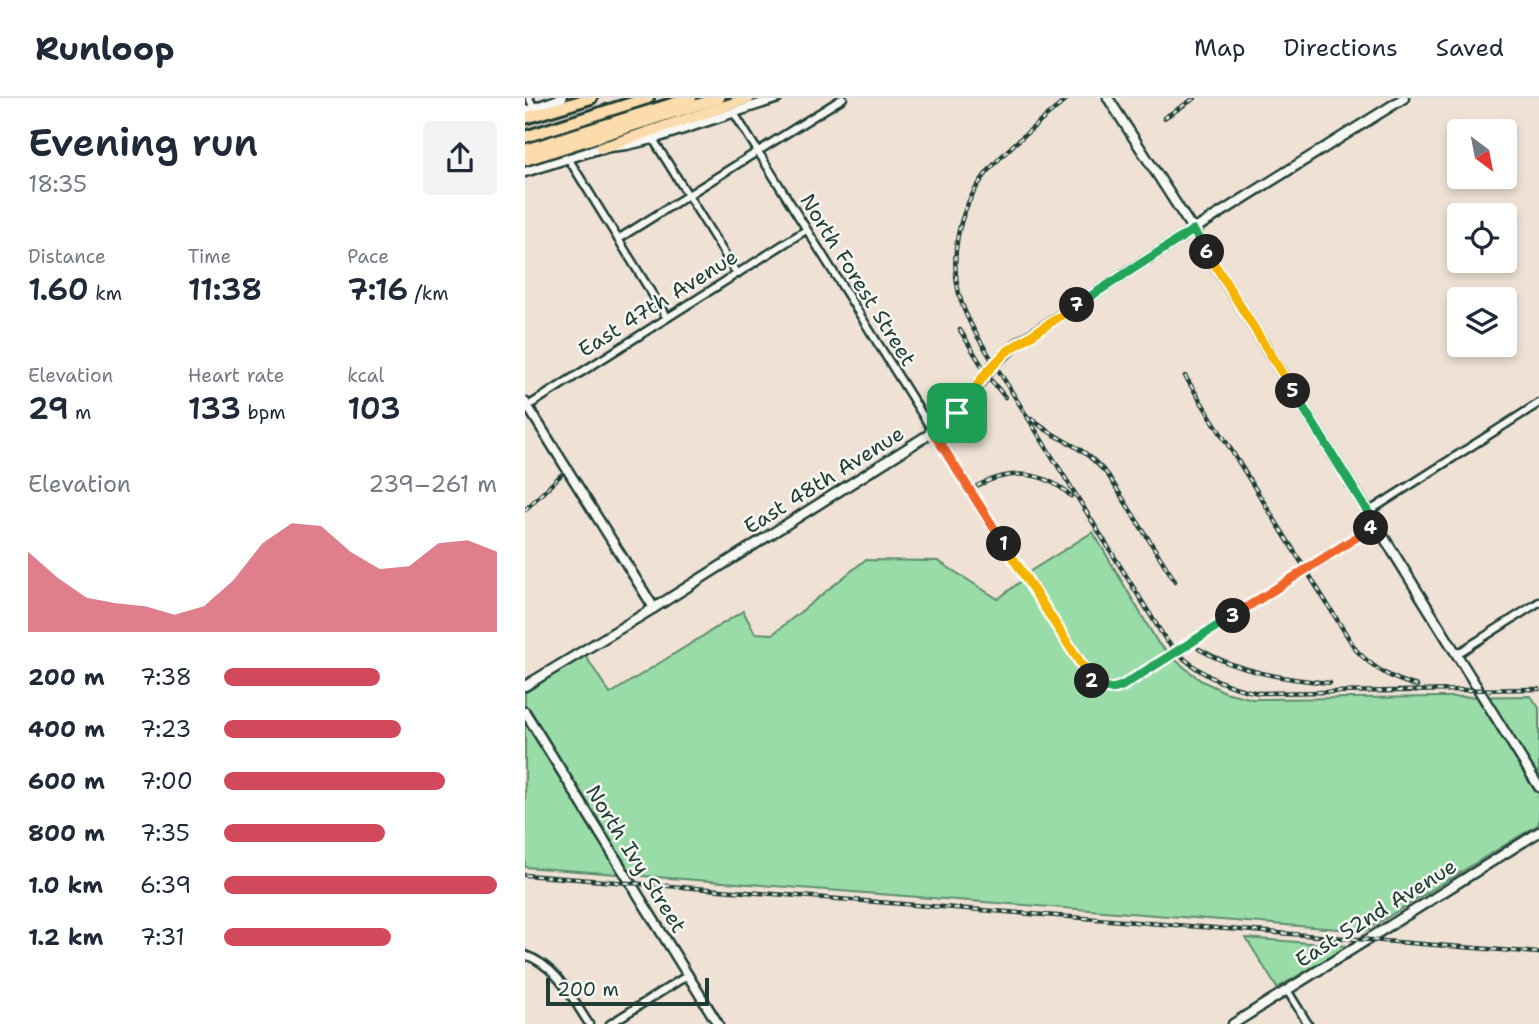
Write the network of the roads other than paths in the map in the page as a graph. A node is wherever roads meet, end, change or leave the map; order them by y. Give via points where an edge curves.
1 (529, 98) edge
2 (562, 98) edge
3 (591, 98) edge
4 (626, 98) edge
5 (648, 98) edge
6 (693, 98) edge
7 (719, 98) edge
8 (749, 98) edge
9 (778, 98) edge
10 (843, 98) edge
11 (1108, 98) edge
12 (1404, 98) edge
13 (530, 109) edge
14 (734, 113) junction
15 (525, 118) edge
16 (525, 131) edge
17 (525, 137) edge
18 (653, 139) junction
19 (601, 148) junction
20 (757, 152) junction
21 (528, 156) edge
22 (568, 158) junction
23 (525, 172) edge
24 (688, 195) junction
25 (806, 230) junction
26 (1193, 230) junction
27 (618, 239) junction
28 (737, 274) junction
29 (667, 318) junction
30 (1539, 402) edge
31 (526, 404) edge
32 (933, 432) junction
33 (1368, 512) junction
34 (1376, 525) junction
35 (1539, 602) edge
36 (654, 608) junction
37 (1457, 654) junction
38 (525, 686) edge
39 (525, 712) edge
40 (1539, 787) edge
41 (1539, 827) edge
42 (1539, 832) edge
43 (1527, 839) junction
44 (525, 955) edge
45 (688, 975) junction
46 (1287, 990) junction
47 (589, 1024) edge
48 (610, 1024) edge
49 (718, 1024) edge
50 (1233, 1024) edge
51 (1308, 1024) edge

1 - 13 street
2 - 13 street
3 - 15 highway
4 - 16 highway
5 - 17 highway
6 - 21 highway
7 - 21 highway
8 - 19 highway
9 - 14 street
10 - 20 street
11 - 26 street
12 - 26 street, East 48th Avenue
14 - 18 street
14 - 20 street, North Forest Street
18 - 19 street
18 - 24 street
19 - 22 street
20 - 24 street
20 - 25 street, North Forest Street
22 - 23 street
22 - 27 street
24 - 27 street
24 - 28 street
25 - 28 street, East 47th Avenue
25 - 32 street, North Forest Street
26 - 32 street, East 48th Avenue via 1010,349 957,413
26 - 33 street
27 - 29 street
28 - 29 street, East 47th Avenue
29 - 31 street, East 47th Avenue
30 - 33 street
31 - 36 street
32 - 34 street, North Forest Street via 1090,678 1107,689 1126,684
32 - 36 street, East 48th Avenue
33 - 34 street
34 - 37 street
35 - 37 street
36 - 38 street, East 48th Avenue
37 - 40 street
39 - 45 street, North Ivy Street
41 - 43 street
42 - 43 street, East 52nd Avenue
43 - 46 street, East 52nd Avenue
44 - 47 street via 553,971
45 - 48 street
45 - 49 street, North Ivy Street
46 - 50 street, East 52nd Avenue
46 - 51 street

